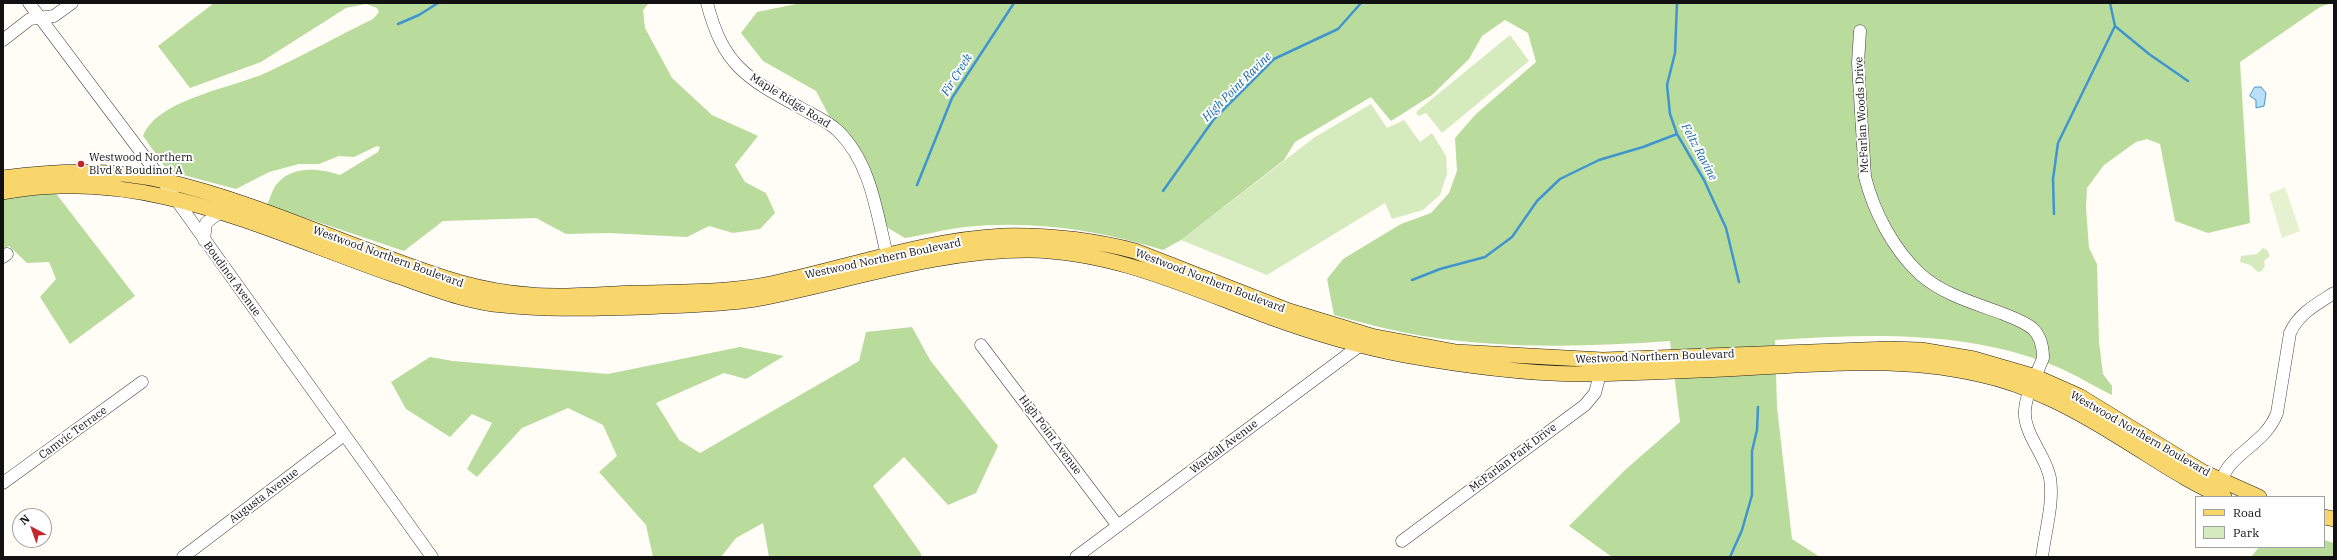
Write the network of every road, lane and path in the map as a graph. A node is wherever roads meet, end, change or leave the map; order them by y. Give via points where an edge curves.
1 (29, 3) edge
2 (72, 3) edge
3 (707, 3) edge
4 (40, 18) junction
5 (1860, 31) dead end
6 (3, 40) edge
7 (3, 178) edge
8 (162, 180) junction
9 (3, 192) edge
10 (175, 199) junction
11 (221, 211) junction
12 (204, 240) junction
13 (382, 263) junction
14 (889, 263) junction
15 (2334, 292) edge
16 (1365, 341) junction
17 (981, 345) dead end
18 (1602, 367) junction
19 (142, 382) dead end
20 (2033, 383) junction
21 (344, 435) junction
22 (3, 483) edge
23 (2220, 491) edge
24 (2252, 496) edge
25 (1118, 526) junction
26 (1402, 541) dead end
27 (183, 557) edge
28 (432, 557) edge
29 (1076, 557) edge
30 (2042, 557) edge

1 - 4 street, Boudinot Avenue
2 - 4 street via 54,16
3 - 14 street, Maple Ridge Road via 715,34 732,61 756,83 837,131 856,154 875,204
4 - 6 street via 30,19
4 - 8 street, Boudinot Avenue
5 - 20 street, McFarlan Woods Drive via 1858,63 1862,145 1870,195 1877,212 1896,246 1920,275 1947,292 2032,328 2040,338 2043,349
7 - 8 main road, Westwood Northern Boulevard via 78,173 117,174
8 - 10 street, Boudinot Avenue
8 - 13 main road, Westwood Northern Boulevard via 213,193
9 - 10 main road, Westwood Northern Boulevard via 60,186 104,187 146,192
10 - 11 main road, Westwood Northern Boulevard
10 - 12 street, Boudinot Avenue
11 - 12 street via 206,223
11 - 13 main road, Westwood Northern Boulevard
12 - 21 street, Boudinot Avenue
13 - 14 main road, Westwood Northern Boulevard via 463,285 535,296 725,290
14 - 16 main road, Westwood Northern Boulevard via 930,246 1000,236 1055,237 1110,245 1161,260
15 - 23 street via 2308,310 2295,324 2290,333 2278,413 2273,424 2230,465
16 - 18 main road, Westwood Northern Boulevard
16 - 25 street, Wardall Avenue
17 - 25 street, High Point Avenue
18 - 20 main road, Westwood Northern Boulevard via 1889,349 1921,350 1966,357
18 - 26 street, McFarlan Park Drive via 1595,393 1585,405
19 - 22 street, Camvic Terrace
20 - 23 main road, Westwood Northern Boulevard via 2079,396 2175,456
20 - 30 street, McFarlan Woods Drive via 2025,410 2026,421 2045,461 2051,495
21 - 27 street, Augusta Avenue
21 - 28 street, Boudinot Avenue
23 - 24 main road, Westwood Northern Boulevard
25 - 29 street, Wardall Avenue

